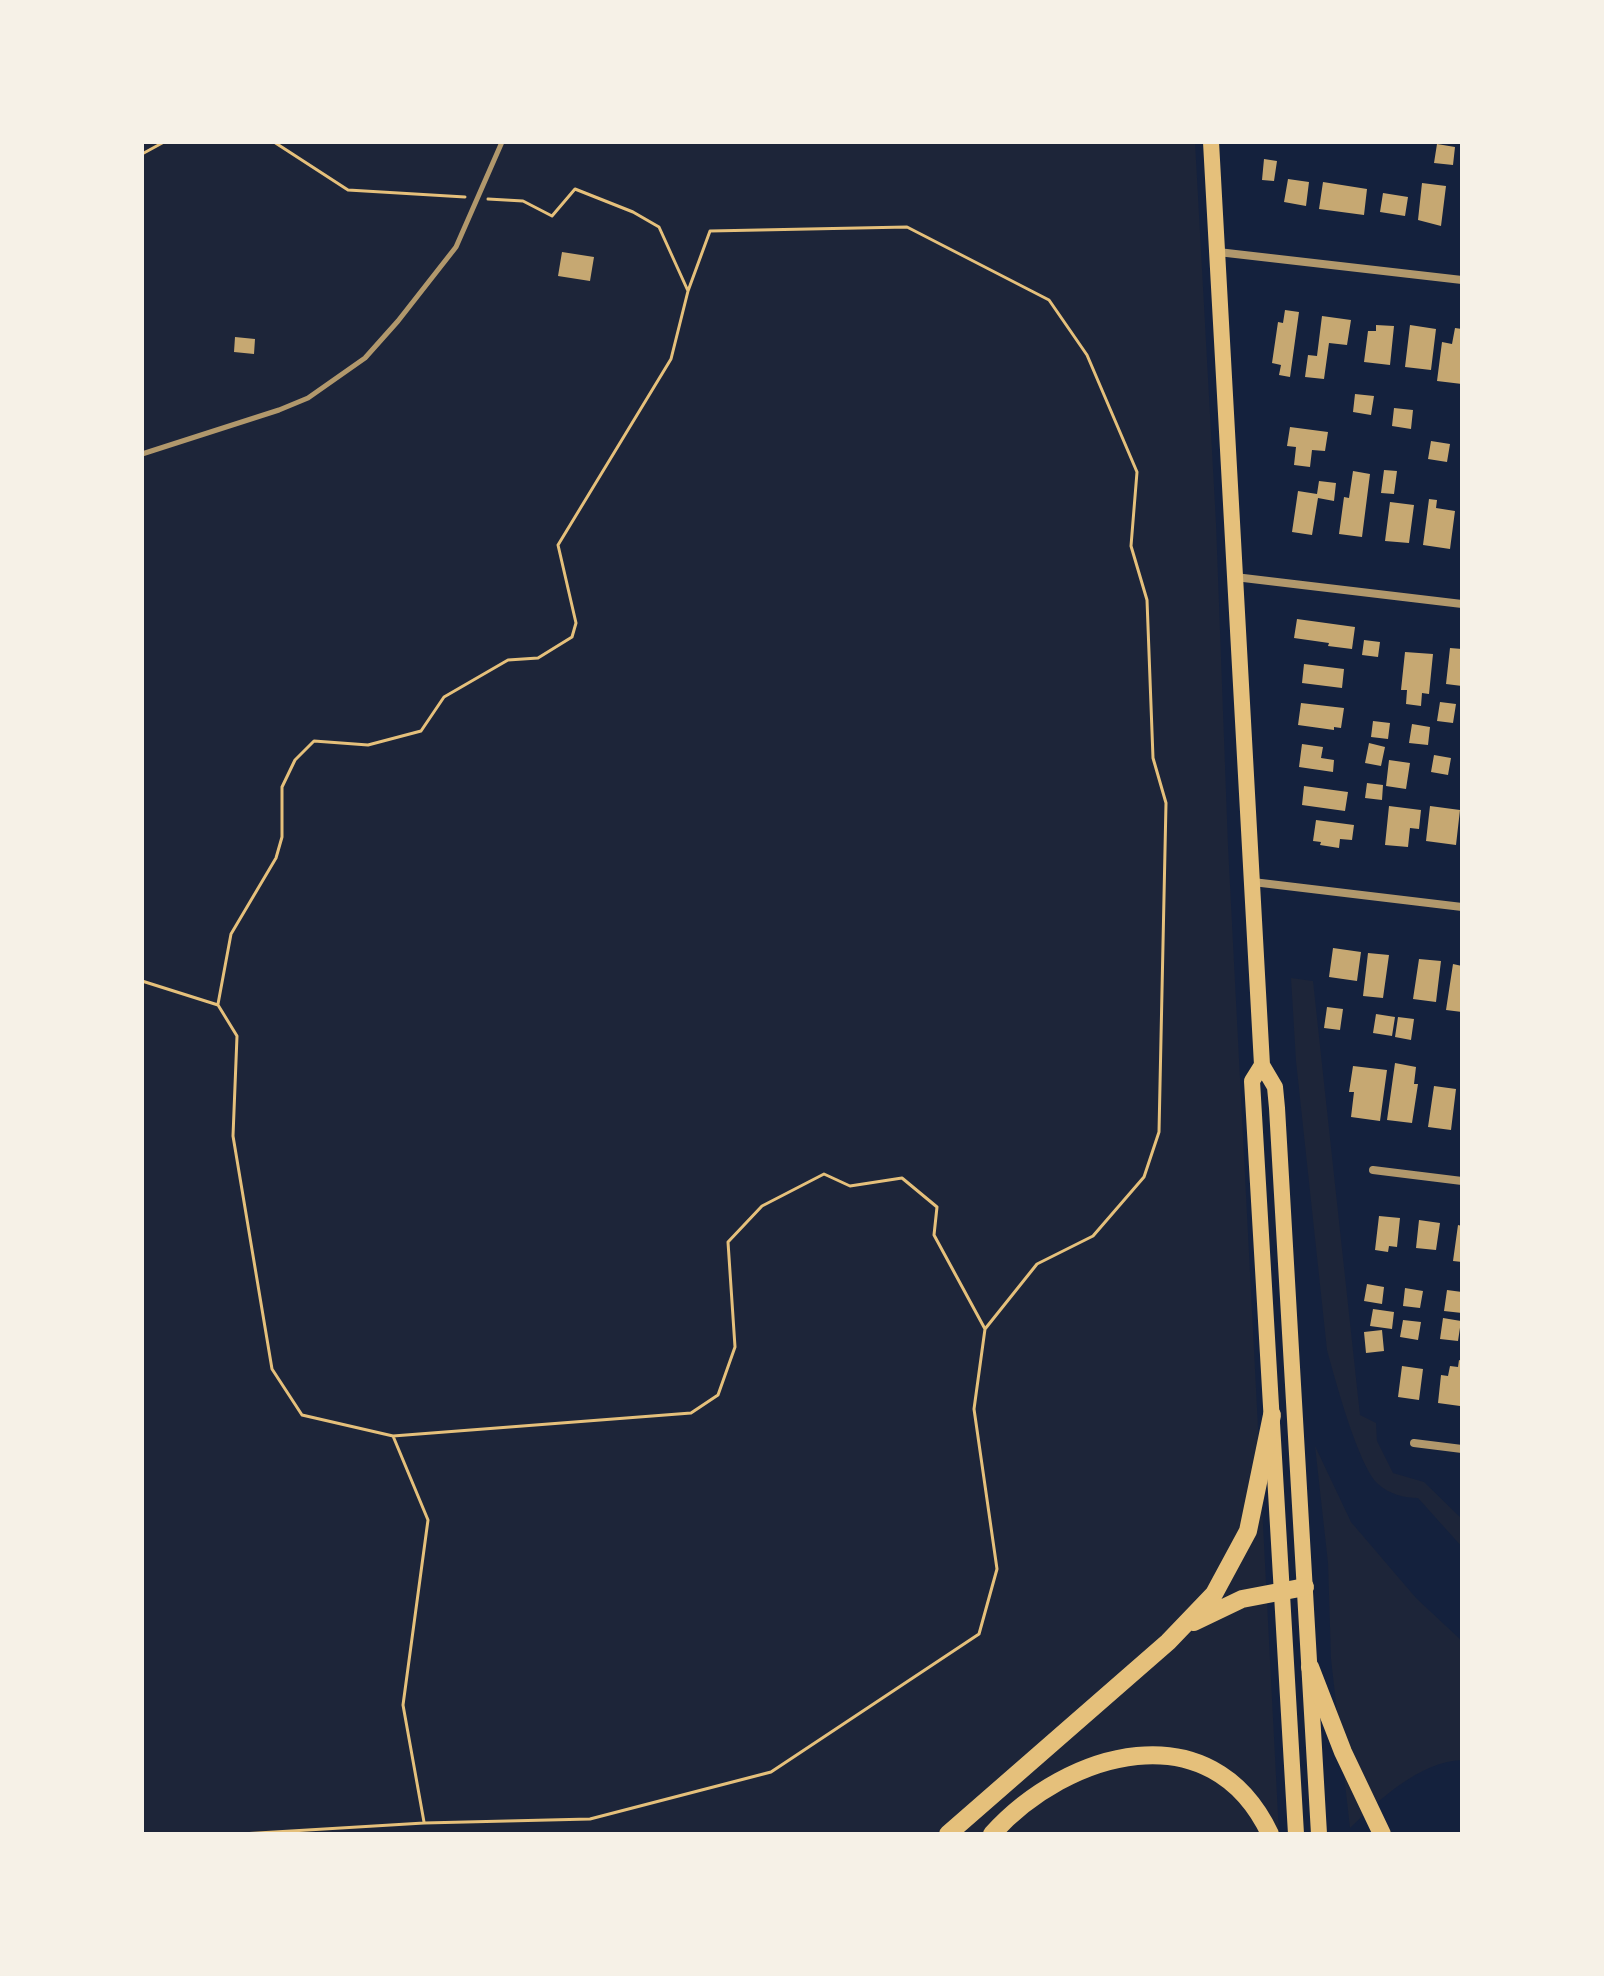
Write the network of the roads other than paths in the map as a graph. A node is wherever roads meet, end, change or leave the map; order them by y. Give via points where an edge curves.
1 (502, 142) edge
2 (1211, 142) edge
3 (1217, 252) junction
4 (1462, 280) edge
5 (142, 454) edge
6 (1234, 577) junction
7 (1462, 604) edge
8 (1253, 882) junction
9 (1462, 907) edge
10 (1262, 1065) junction
11 (1373, 1170) dead end
12 (1462, 1181) edge
13 (1272, 1415) junction
14 (1414, 1443) dead end
15 (1462, 1449) edge
16 (1305, 1587) junction
17 (1283, 1590) junction
18 (1184, 1627) junction
19 (1310, 1667) junction
20 (948, 1834) edge
21 (992, 1834) edge
22 (1270, 1834) edge
23 (1296, 1834) edge
24 (1319, 1834) edge
25 (1382, 1834) edge

1 - 5 lane via 456,247 365,358 308,398
2 - 3 main road
3 - 4 street
3 - 6 main road
6 - 7 street
6 - 8 main road
8 - 9 street
8 - 10 main road
10 - 13 main road via 1252,1081
10 - 16 main road via 1275,1087 1277,1108
11 - 12 street
13 - 17 main road
13 - 18 highway via 1248,1531 1214,1594
14 - 15 street
16 - 17 highway
16 - 19 main road
17 - 18 highway via 1242,1599
17 - 23 main road
18 - 20 highway
19 - 24 main road
19 - 25 highway
21 - 22 highway via 1035,1796 1103,1762 1134,1754 1164,1755 1211,1769 1248,1799

